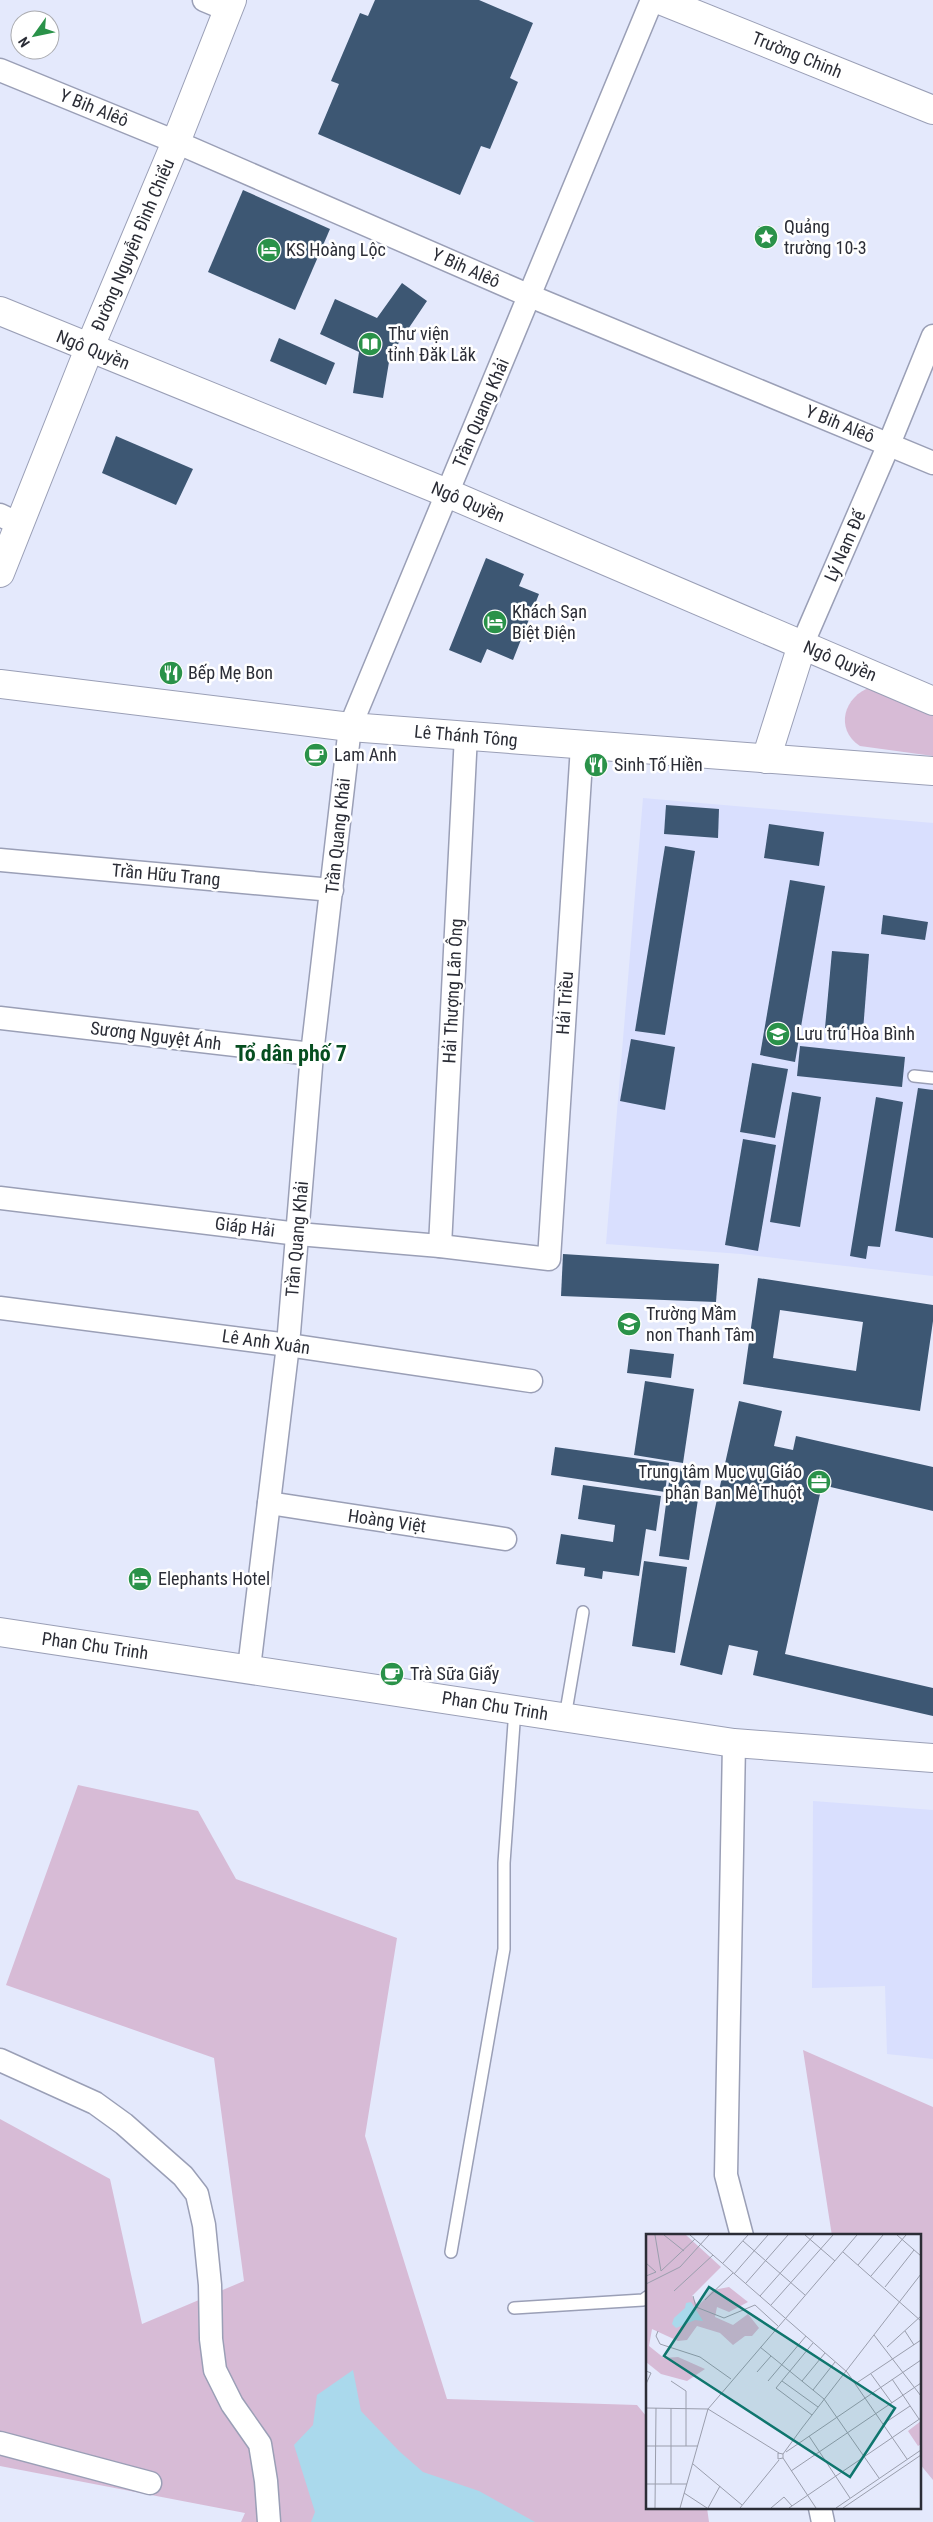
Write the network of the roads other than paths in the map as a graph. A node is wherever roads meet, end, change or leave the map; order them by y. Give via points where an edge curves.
1 (204, 0) edge
2 (652, 0) edge
3 (660, 0) edge
4 (230, 5) edge
5 (0, 70) edge
6 (933, 110) edge
7 (176, 142) junction
8 (530, 296) junction
9 (0, 311) edge
10 (933, 336) edge
11 (88, 349) junction
12 (889, 444) junction
13 (933, 463) edge
14 (447, 493) junction
15 (10, 520) edge
16 (0, 573) edge
17 (802, 645) junction
18 (0, 684) edge
19 (933, 701) edge
20 (350, 727) junction
21 (466, 735) junction
22 (582, 746) junction
23 (766, 759) junction
24 (933, 770) edge
25 (0, 860) edge
26 (332, 890) junction
27 (0, 1018) edge
28 (312, 1054) junction
29 (914, 1076) dead end
30 (933, 1078) edge
31 (0, 1198) edge
32 (298, 1234) junction
33 (440, 1246) junction
34 (549, 1260) joint
35 (0, 1308) edge
36 (288, 1345) junction
37 (530, 1381) dead end
38 (269, 1504) junction
39 (505, 1539) dead end
40 (583, 1612) dead end
41 (0, 1632) edge
42 (249, 1668) junction
43 (515, 1709) junction
44 (566, 1717) junction
45 (734, 1743) junction
46 (933, 1758) edge
47 (0, 2060) edge
48 (738, 2233) edge
49 (451, 2252) dead end
50 (646, 2298) edge
51 (514, 2308) dead end
52 (0, 2443) edge
53 (150, 2483) dead end
54 (268, 2522) edge

1 - 4 street
2 - 8 street, Trần Quang Khải
3 - 6 main road, Trường Chinh
4 - 7 main road, Đường Nguyễn Đình Chiểu
5 - 7 street, Y Bih Alêô
7 - 8 street, Y Bih Alêô
7 - 11 main road, Đường Nguyễn Đình Chiểu
8 - 12 street, Y Bih Alêô
8 - 14 street, Trần Quang Khải
9 - 11 main road, Ngô Quyền
10 - 12 street, Lý Nam Đế
11 - 14 main road, Ngô Quyền
11 - 15 main road, Đường Nguyễn Đình Chiểu
12 - 13 street, Y Bih Alêô
12 - 17 street, Lý Nam Đế
14 - 17 main road, Ngô Quyền
14 - 20 street, Trần Quang Khải
15 - 16 main road, Đường Nguyễn Đình Chiểu
17 - 19 main road, Ngô Quyền
17 - 23 main road, Lý Nam Đế
18 - 20 main road, Lê Thánh Tông
20 - 21 main road, Lê Thánh Tông
20 - 26 street, Trần Quang Khải
21 - 22 main road, Lê Thánh Tông
21 - 33 street, Hải Thượng Lãn Ông
22 - 23 main road, Lê Thánh Tông
22 - 34 street, Hải Triều
23 - 24 main road, Lê Thánh Tông
25 - 26 street, Trần Hữu Trang
26 - 28 street, Trần Quang Khải
27 - 28 street, Sương Nguyệt Ánh
28 - 32 street, Trần Quang Khải
29 - 30 lane
31 - 32 street, Giáp Hải
32 - 33 street, Giáp Hải
32 - 36 street, Trần Quang Khải
33 - 34 street, Giáp Hải
35 - 36 street, Lê Anh Xuân
36 - 37 street, Lê Anh Xuân
36 - 38 street, Trần Quang Khải
38 - 39 street, Hoàng Việt
38 - 42 street, Trần Quang Khải
40 - 44 lane
41 - 42 main road, Phan Chu Trinh
42 - 43 main road, Phan Chu Trinh
43 - 44 main road, Phan Chu Trinh
43 - 49 lane via 504,1863 504,1948
44 - 45 main road, Phan Chu Trinh
45 - 46 main road, Phan Chu Trinh
45 - 48 street via 726,2175
47 - 54 street via 95,2103 124,2124 182,2176 197,2194 204,2225 215,2370 232,2404 260,2444
50 - 51 lane
52 - 53 street

